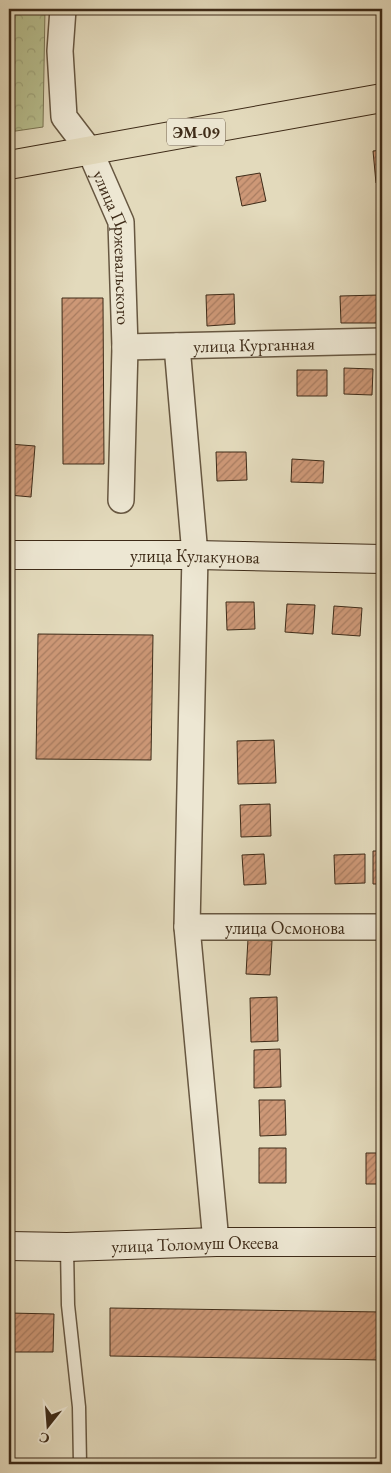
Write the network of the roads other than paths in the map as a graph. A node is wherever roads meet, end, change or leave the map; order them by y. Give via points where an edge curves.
1 (63, 9) edge
2 (382, 98) edge
3 (90, 151) junction
4 (9, 165) edge
5 (382, 341) edge
6 (177, 346) junction
7 (124, 347) junction
8 (121, 500) dead end
9 (9, 555) edge
10 (195, 555) junction
11 (382, 559) edge
12 (187, 927) junction
13 (382, 927) edge
14 (216, 1242) junction
15 (382, 1242) edge
16 (9, 1246) edge
17 (67, 1247) junction
18 (80, 1464) edge

1 - 3 street, улица Пржевальского via 60,51 64,117
2 - 3 highway, ЭМ-09
3 - 4 highway, ЭМ-09
3 - 7 street, улица Пржевальского via 121,222
5 - 6 street, улица Курганная
6 - 7 street, улица Курганная
6 - 10 street
7 - 8 street, улица Пржевальского
9 - 10 street, улица Кулакунова
10 - 11 street, улица Кулакунова
10 - 12 street
12 - 13 street, улица Осмонова
12 - 14 street
14 - 15 street, улица Толомуш Океева
14 - 17 street, улица Толомуш Океева
16 - 17 street, улица Толомуш Океева
17 - 18 lane

